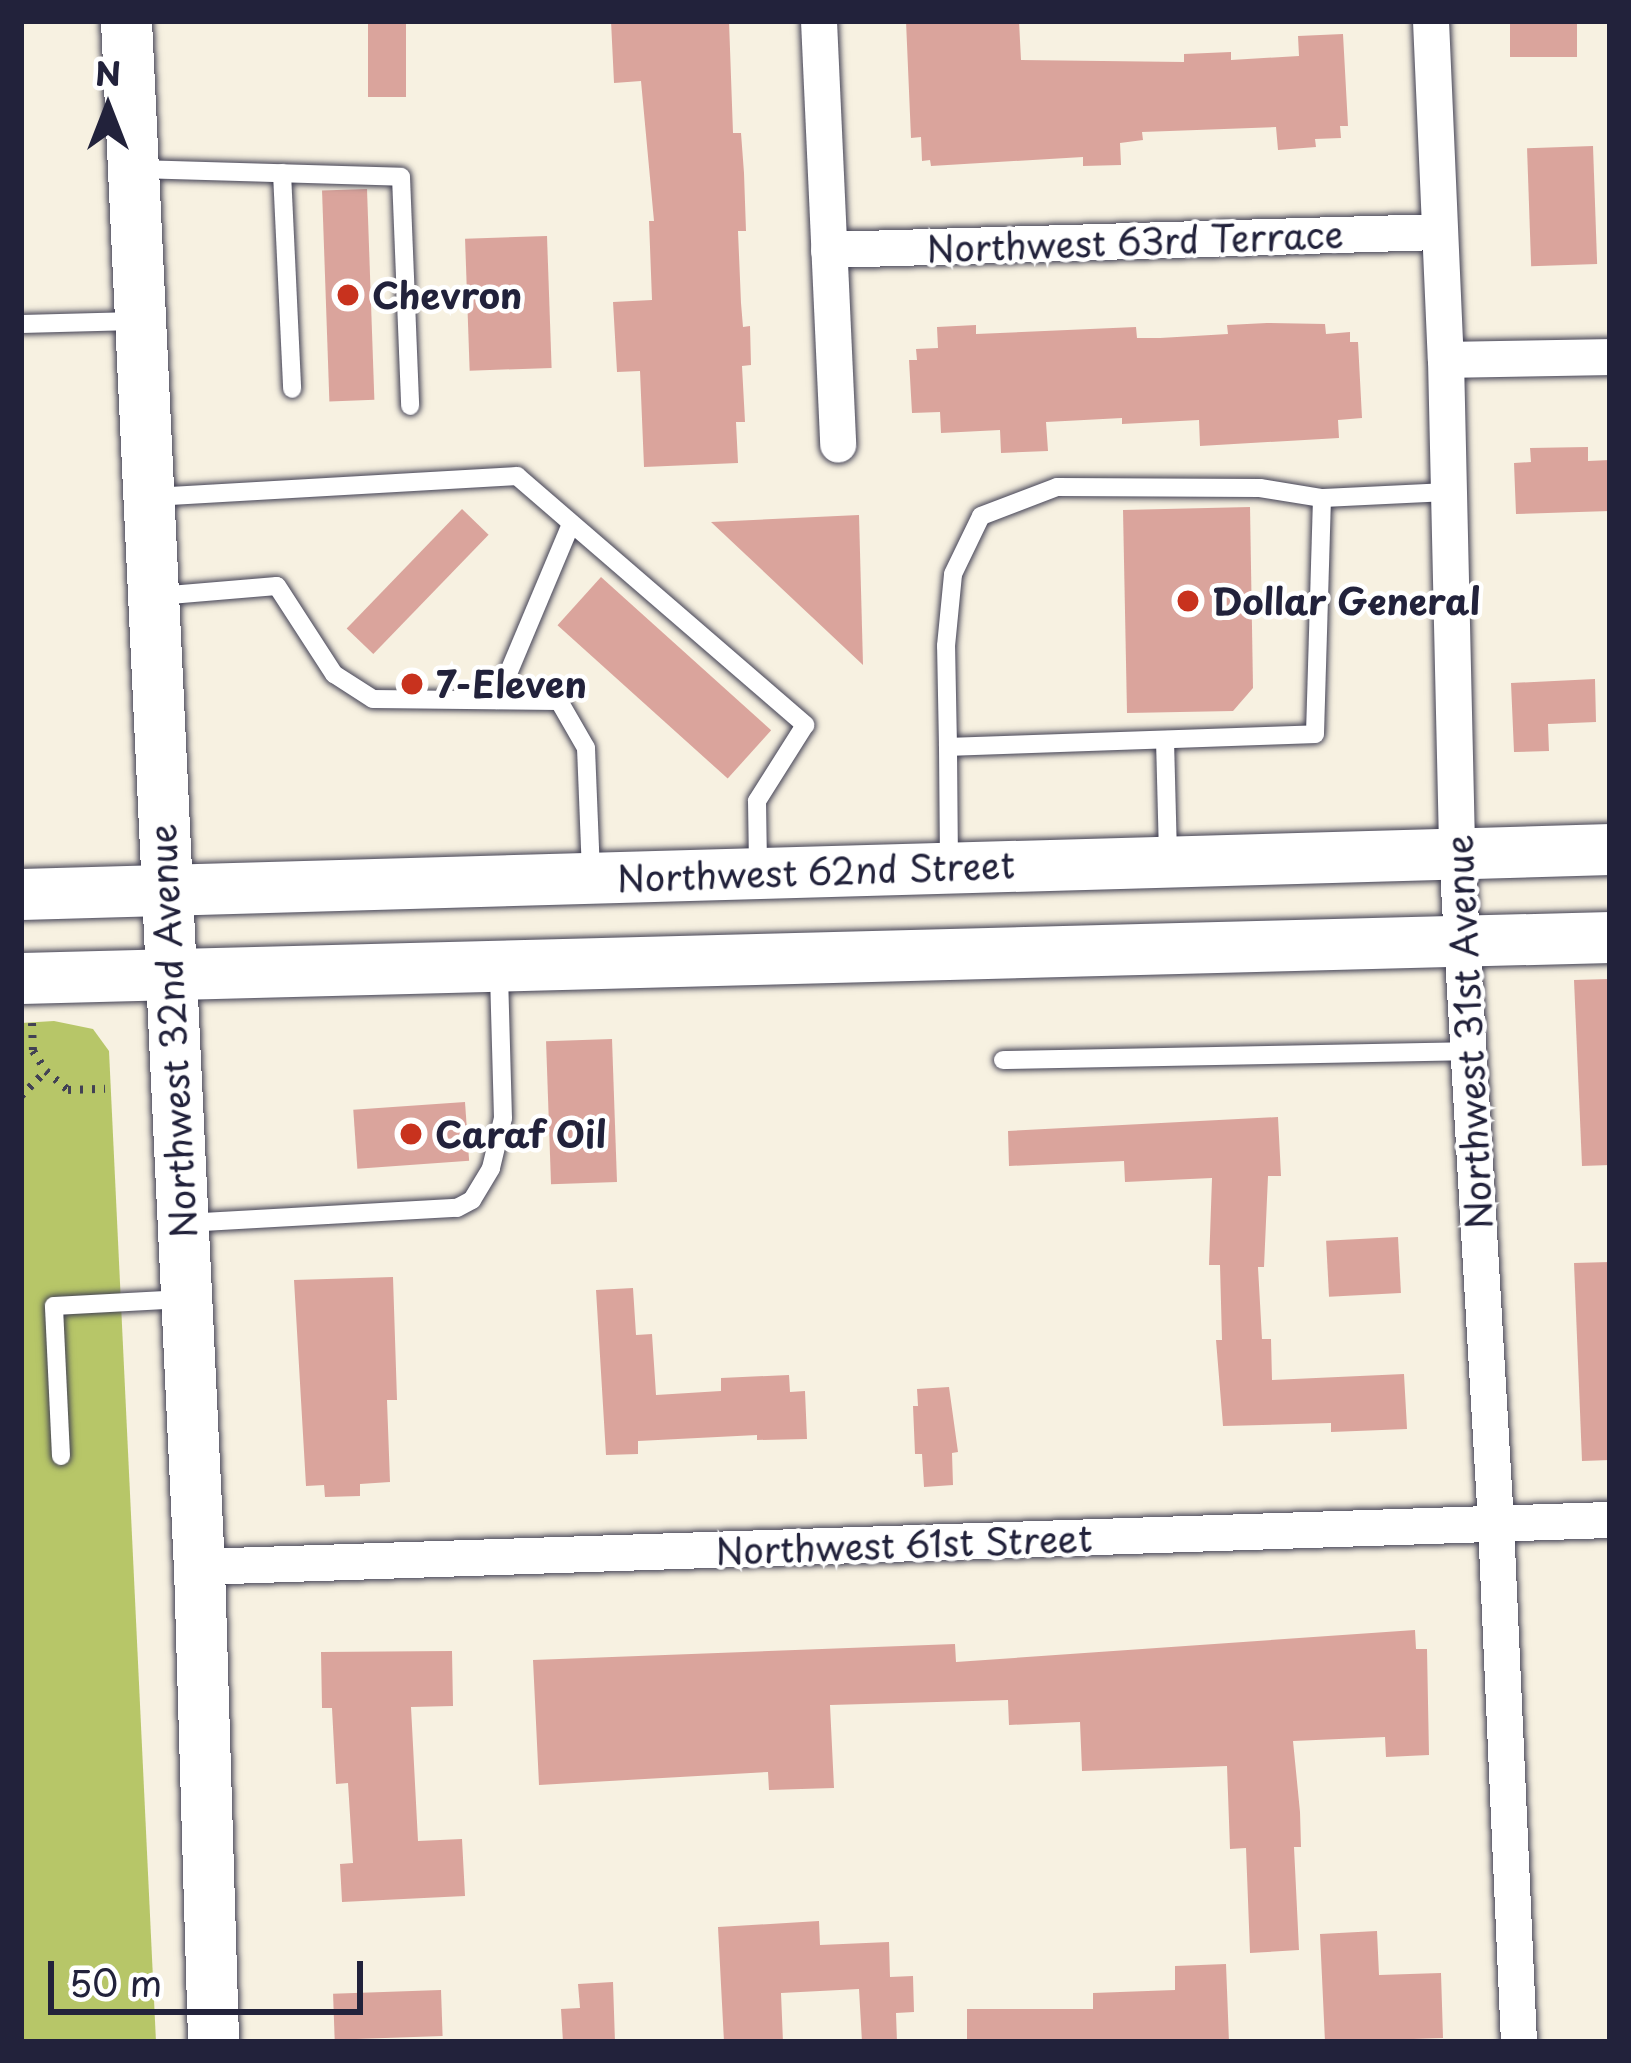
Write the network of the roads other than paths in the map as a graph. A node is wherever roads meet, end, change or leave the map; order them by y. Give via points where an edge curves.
1 (126, 21) edge
2 (819, 21) edge
3 (1431, 21) edge
4 (133, 168) junction
5 (282, 172) junction
6 (1441, 232) junction
7 (829, 250) junction
8 (140, 320) junction
9 (21, 324) edge
10 (1610, 356) edge
11 (1446, 360) junction
12 (292, 389) dead end
13 (410, 406) dead end
14 (838, 446) dead end
15 (1449, 492) junction
16 (149, 498) junction
17 (1322, 498) junction
18 (572, 524) junction
19 (153, 597) junction
20 (497, 700) junction
21 (1165, 740) junction
22 (948, 747) junction
23 (1610, 849) edge
24 (1457, 853) junction
25 (1168, 861) junction
26 (949, 868) junction
27 (758, 873) junction
28 (591, 878) junction
29 (166, 891) junction
30 (21, 894) edge
31 (1610, 937) edge
32 (1461, 941) junction
33 (499, 965) junction
34 (170, 974) junction
35 (27, 997) edge
36 (1468, 1051) junction
37 (1004, 1060) dead end
38 (181, 1223) junction
39 (184, 1299) junction
40 (61, 1456) dead end
41 (1610, 1520) edge
42 (1496, 1524) junction
43 (199, 1568) junction
44 (213, 2042) edge
45 (1519, 2042) edge

1 - 4 main road, Northwest 32nd Avenue
2 - 7 street
3 - 6 street, Northwest 31st Avenue
4 - 5 lane
4 - 8 main road, Northwest 32nd Avenue
5 - 12 lane
5 - 13 lane via 401,177
6 - 7 street, Northwest 63rd Terrace
6 - 11 street, Northwest 31st Avenue
7 - 14 street
8 - 9 lane
8 - 16 main road, Northwest 32nd Avenue
10 - 11 street
11 - 15 street, Northwest 31st Avenue
15 - 17 lane
15 - 24 street, Northwest 31st Avenue
16 - 18 lane via 517,476
16 - 19 main road, Northwest 32nd Avenue
17 - 21 lane via 1315,734
17 - 22 lane via 1261,488 1057,487 981,516 953,574
18 - 20 lane
18 - 27 lane via 805,724 757,801
19 - 20 lane via 277,586 334,674 373,699
19 - 29 main road, Northwest 32nd Avenue
20 - 28 lane via 559,701 586,748
21 - 22 lane
21 - 25 lane
22 - 26 lane
23 - 24 main road, Northwest 62nd Street
24 - 25 main road, Northwest 62nd Street
24 - 32 street, Northwest 31st Avenue
25 - 26 main road, Northwest 62nd Street
26 - 27 main road, Northwest 62nd Street
27 - 28 main road, Northwest 62nd Street
28 - 29 main road, Northwest 62nd Street
29 - 30 main road, Northwest 62nd Street
29 - 34 main road, Northwest 32nd Avenue
31 - 32 main road
32 - 33 main road
32 - 36 street, Northwest 31st Avenue
33 - 34 main road
33 - 38 lane via 503,1118 491,1168 472,1200 457,1208
34 - 35 main road
34 - 38 main road, Northwest 32nd Avenue
36 - 37 lane
36 - 42 street, Northwest 31st Avenue
38 - 39 main road, Northwest 32nd Avenue
39 - 40 lane via 54,1306
39 - 43 main road, Northwest 32nd Avenue
41 - 42 street, Northwest 61st Street
42 - 43 street, Northwest 61st Street
42 - 45 street, Northwest 31st Avenue
43 - 44 main road, Northwest 32nd Avenue

